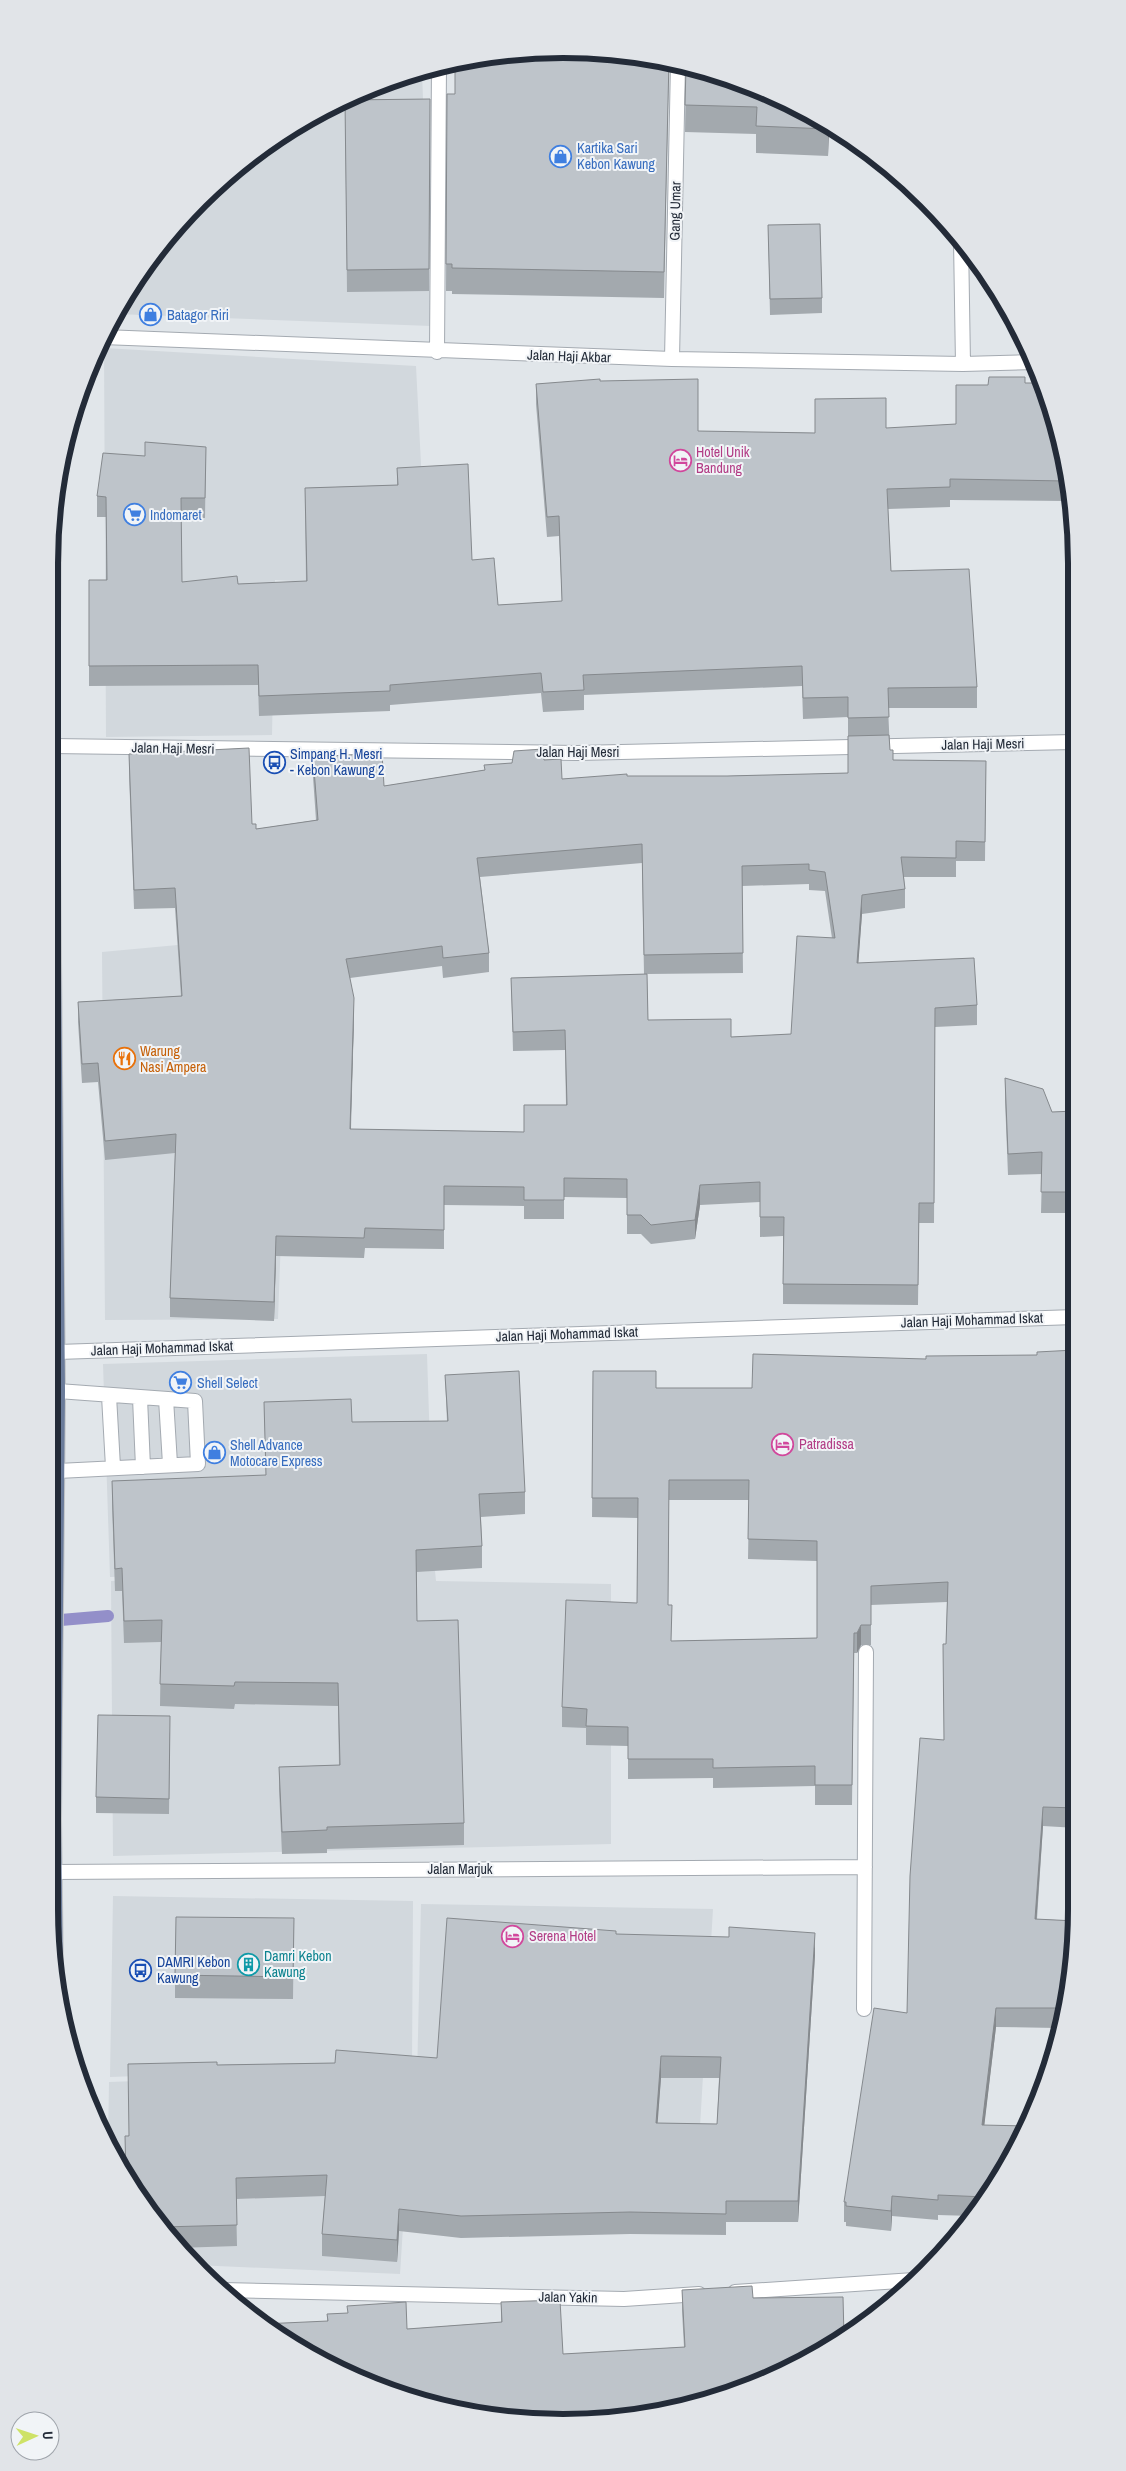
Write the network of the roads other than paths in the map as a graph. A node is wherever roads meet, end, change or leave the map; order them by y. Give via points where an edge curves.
1 (678, 71) edge
2 (439, 73) edge
3 (961, 252) edge
4 (111, 337) edge
5 (437, 352) junction
6 (672, 359) junction
7 (1027, 362) edge
8 (963, 364) junction
9 (1068, 742) edge
10 (58, 746) edge
11 (1068, 1317) edge
12 (58, 1352) joint
13 (58, 1391) junction
14 (109, 1396) junction
15 (140, 1398) junction
16 (166, 1399) junction
17 (170, 1464) junction
18 (113, 1467) junction
19 (143, 1467) junction
20 (58, 1471) joint
21 (866, 1652) dead end
22 (865, 1867) junction
23 (58, 1872) edge
24 (864, 2009) dead end
25 (904, 2281) edge
26 (233, 2290) edge

1 - 6 street, Gang Umar
2 - 5 street
3 - 8 street
4 - 5 street, Jalan Haji Akbar
5 - 6 street, Jalan Haji Akbar
6 - 8 street, Jalan Haji Akbar
7 - 8 street, Jalan Haji Akbar
9 - 10 street, Jalan Haji Mesri via 577,753
11 - 12 street, Jalan Haji Mohammad Iskat
12 - 13 main road
13 - 14 street
13 - 20 main road
14 - 15 street
14 - 18 street
15 - 16 street
15 - 19 street
16 - 17 street
16 - 17 street via 195,1401 198,1464
17 - 19 street
18 - 19 street
18 - 20 street
21 - 22 street
22 - 23 street, Jalan Marjuk
22 - 24 street
25 - 26 street, Jalan Yakin via 624,2299

